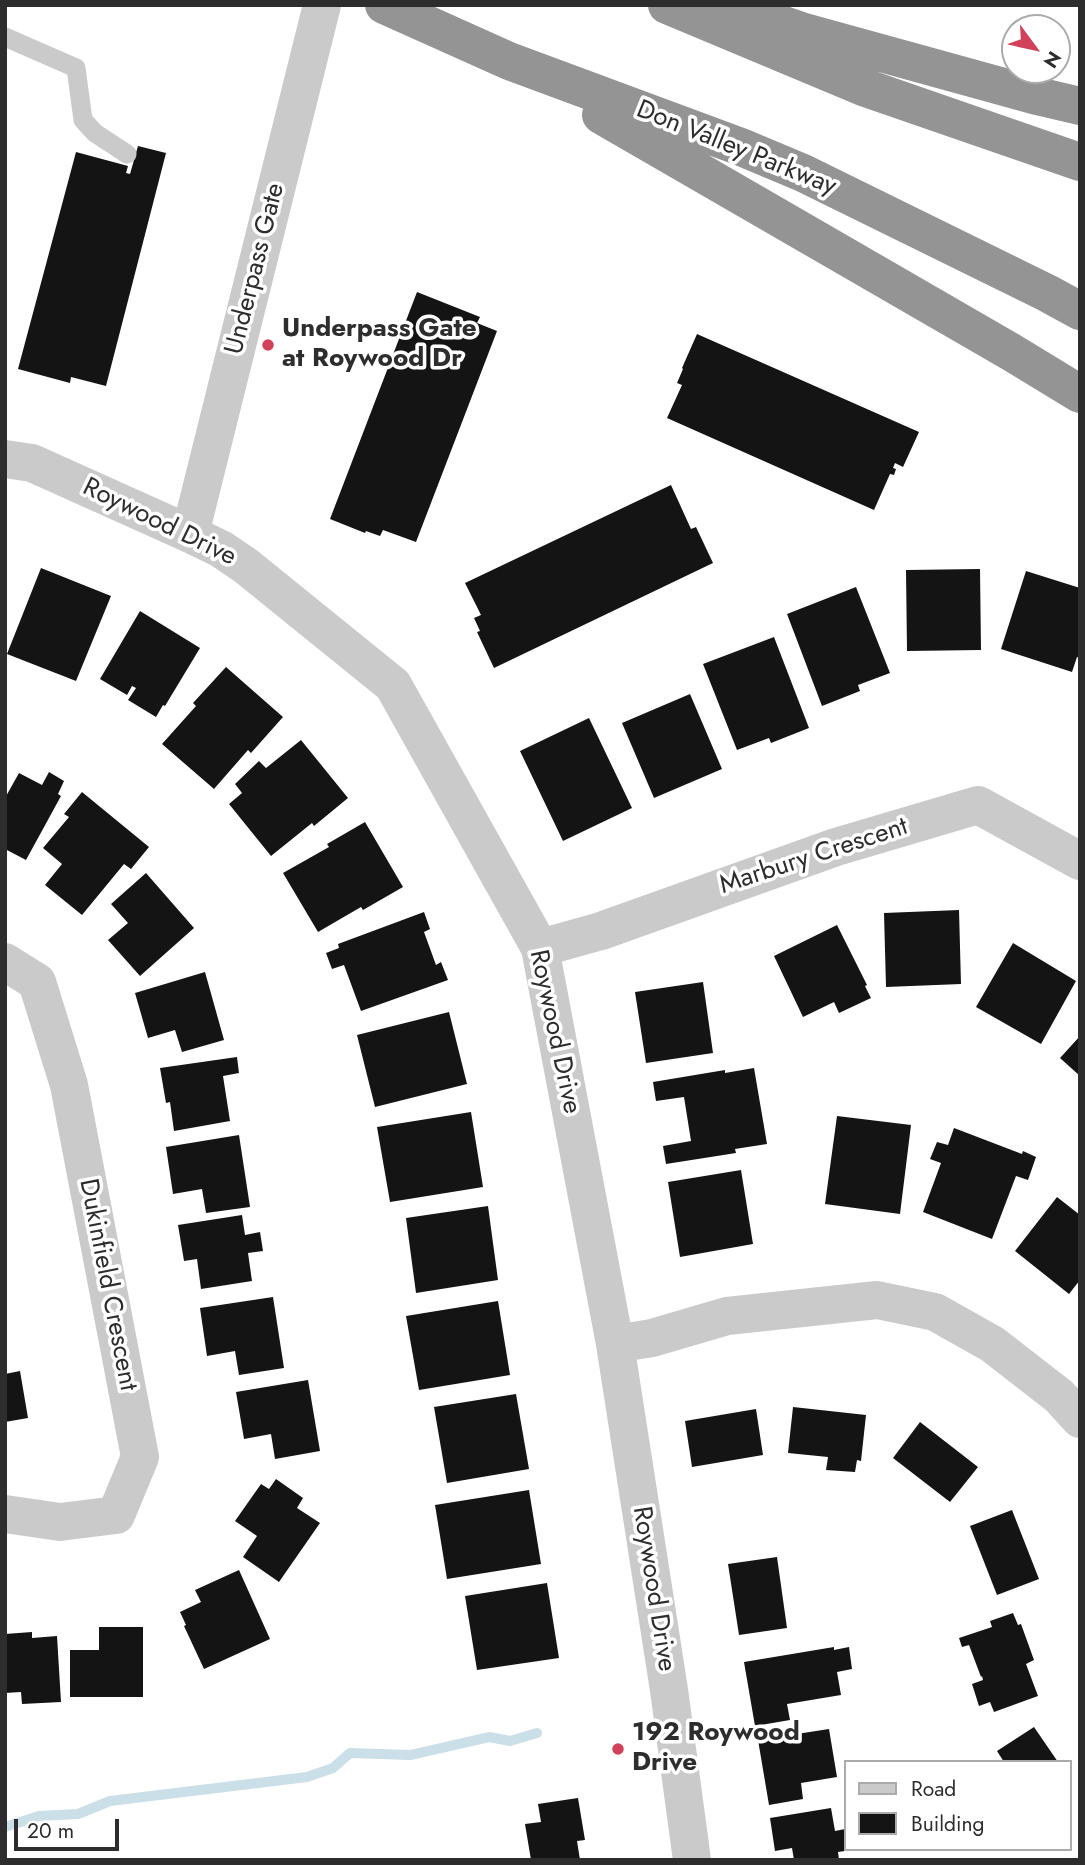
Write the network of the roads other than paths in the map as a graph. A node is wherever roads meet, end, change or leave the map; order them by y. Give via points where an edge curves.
1 (323, 5) edge
2 (667, 5) edge
3 (727, 5) edge
4 (390, 8) edge
5 (5, 37) edge
6 (509, 61) junction
7 (1080, 106) edge
8 (127, 154) dead end
9 (1080, 162) edge
10 (1080, 312) edge
11 (1080, 394) edge
12 (5, 459) edge
13 (190, 534) junction
14 (1080, 861) edge
15 (540, 948) junction
16 (5, 962) edge
17 (615, 1344) junction
18 (1080, 1419) edge
19 (5, 1514) edge
20 (692, 1860) edge

1 - 13 street, Underpass Gate
2 - 9 highway via 863,87
3 - 7 highway via 815,35
4 - 6 highway, Don Valley Parkway
5 - 8 lane via 76,68 83,120 95,134
6 - 10 highway, Don Valley Parkway via 803,173
6 - 11 highway
12 - 13 street, Roywood Drive via 32,463
13 - 15 street, Roywood Drive via 246,566 393,685
14 - 15 street, Marbury Crescent via 978,805 836,847 601,931
15 - 17 street, Roywood Drive
16 - 19 street, Dukinfield Crescent via 37,982 69,1085 140,1457 116,1515 60,1522
17 - 18 street via 727,1317 877,1300 935,1312 992,1345 1059,1396
17 - 20 street, Roywood Drive

